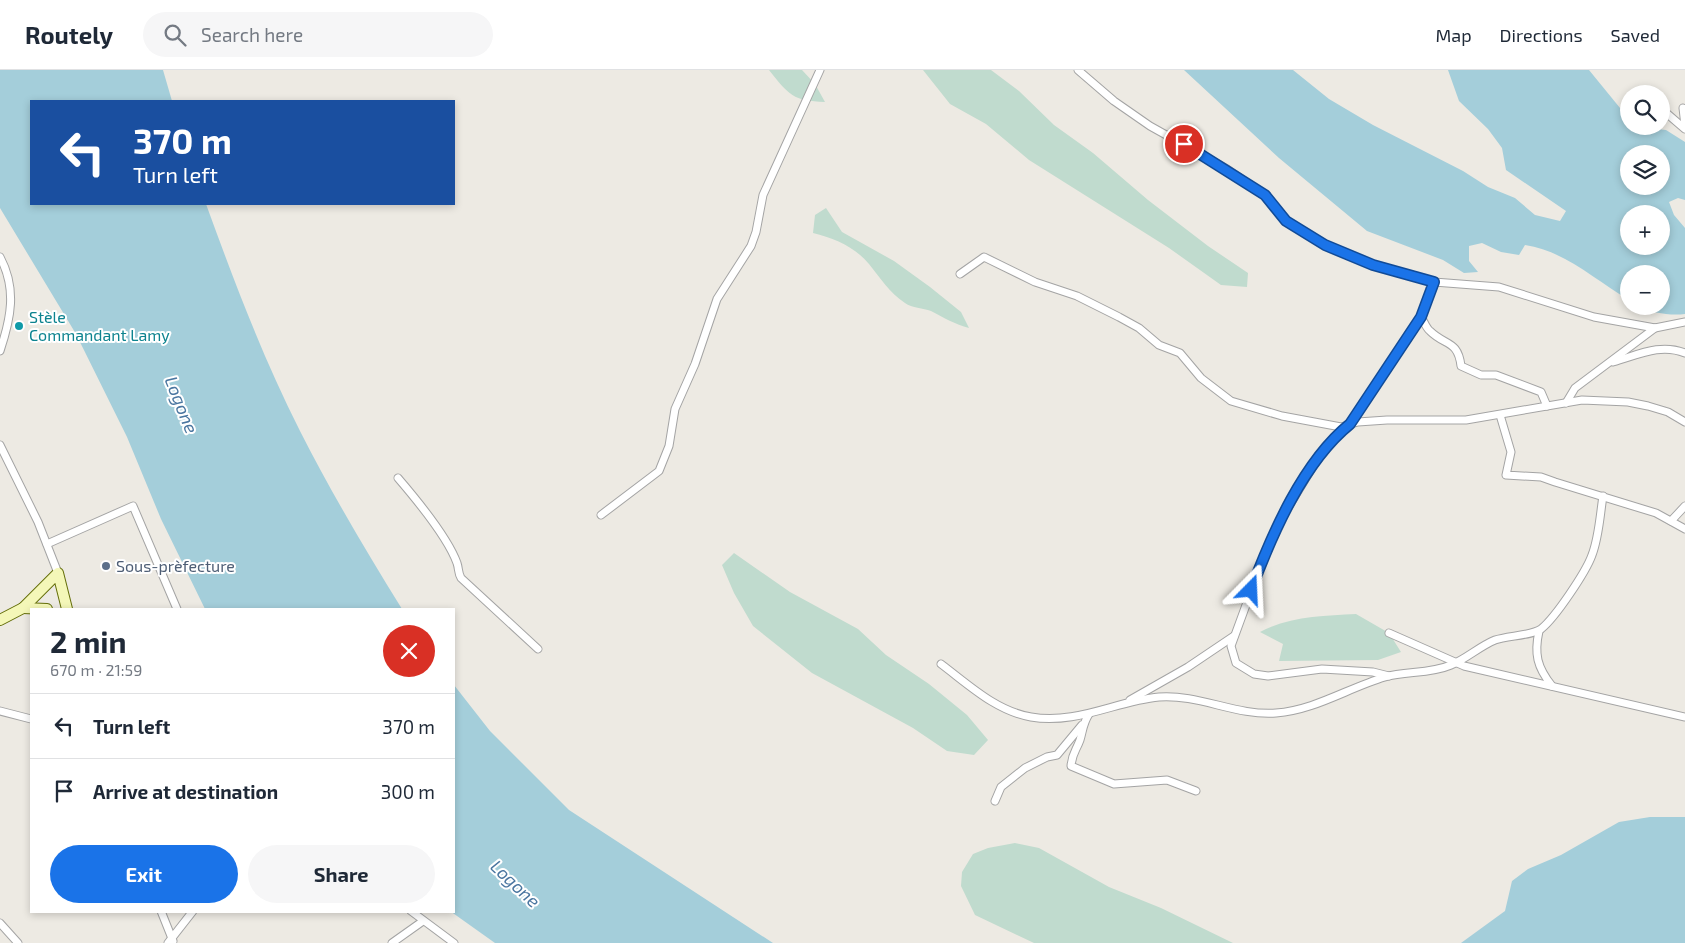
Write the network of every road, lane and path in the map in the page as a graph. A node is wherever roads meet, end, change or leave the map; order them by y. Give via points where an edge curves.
1 (820, 70) edge
2 (1078, 70) edge
3 (1683, 108) dead end
4 (1670, 116) edge
5 (1685, 128) edge
6 (0, 257) edge
7 (960, 274) dead end
8 (1434, 282) junction
9 (1421, 317) junction
10 (1685, 322) edge
11 (1655, 328) junction
12 (0, 351) edge
13 (1685, 353) edge
14 (1608, 363) junction
15 (1566, 403) junction
16 (1547, 406) junction
17 (1500, 415) junction
18 (1685, 422) edge
19 (1350, 424) junction
20 (0, 445) edge
21 (398, 478) dead end
22 (1603, 496) junction
23 (1685, 506) edge
24 (602, 516) dead end
25 (1671, 520) junction
26 (1685, 529) edge
27 (47, 544) junction
28 (58, 574) junction
29 (23, 608) junction
30 (30, 608) edge
31 (67, 608) edge
32 (177, 608) edge
33 (0, 620) edge
34 (1539, 631) junction
35 (1388, 633) dead end
36 (1234, 636) junction
37 (538, 649) dead end
38 (1456, 663) junction
39 (941, 664) dead end
40 (1390, 676) junction
41 (1552, 686) junction
42 (1126, 703) junction
43 (0, 711) edge
44 (1089, 714) junction
45 (1685, 717) edge
46 (30, 719) edge
47 (1083, 724) junction
48 (1196, 791) dead end
49 (995, 801) dead end
50 (162, 913) edge
51 (192, 913) edge
52 (413, 913) edge
53 (423, 921) junction
54 (0, 923) edge
55 (171, 942) edge
56 (18, 943) edge
57 (392, 943) edge
58 (454, 943) edge

1 - 24 street via 763,195 751,246 717,299 695,364 675,409 669,446 659,471
2 - 8 street via 1143,121 1227,169 1265,195 1286,221 1325,245 1373,265
3 - 5 street
4 - 5 street
6 - 12 street via 11,283 8,323
7 - 19 street via 984,257 1035,282 1077,296 1139,328 1158,345 1180,353 1201,378 1231,401 1282,416 1341,427
8 - 9 street
8 - 11 street via 1500,287 1594,317
9 - 16 street via 1429,331 1452,344 1460,354 1461,366 1541,392
9 - 19 street
10 - 11 street
11 - 14 street
13 - 14 street via 1674,349 1644,351
14 - 15 street via 1575,388
15 - 16 street
15 - 18 street via 1582,400 1628,402 1668,412
16 - 17 street
17 - 19 street via 1466,420 1387,420
17 - 22 street via 1511,452 1506,475 1541,478
19 - 36 street via 1320,455 1284,516 1264,556
20 - 27 street
21 - 37 street via 440,533 457,563 461,578
22 - 25 street
22 - 34 street via 1592,556 1554,616
23 - 25 street
25 - 26 street
27 - 28 street
27 - 32 street via 133,506
28 - 29 street
28 - 31 street
29 - 30 street
29 - 33 street
34 - 38 street via 1494,641
34 - 41 street via 1536,660
35 - 38 street
36 - 40 street via 1231,646 1236,663 1254,674 1268,676 1322,669
36 - 42 street
38 - 40 street via 1439,669
38 - 41 street
39 - 44 street via 992,702 1018,714 1046,719
40 - 42 street via 1309,706 1276,713 1244,712 1180,698 1162,697
41 - 45 street
42 - 44 street
43 - 46 street
44 - 47 street
47 - 48 street via 1080,741 1071,754 1070,766 1114,784 1167,780
47 - 49 street via 1057,755 1025,768 1001,787
50 - 55 street
51 - 55 street
52 - 53 street
53 - 57 street
53 - 58 street
54 - 56 street

